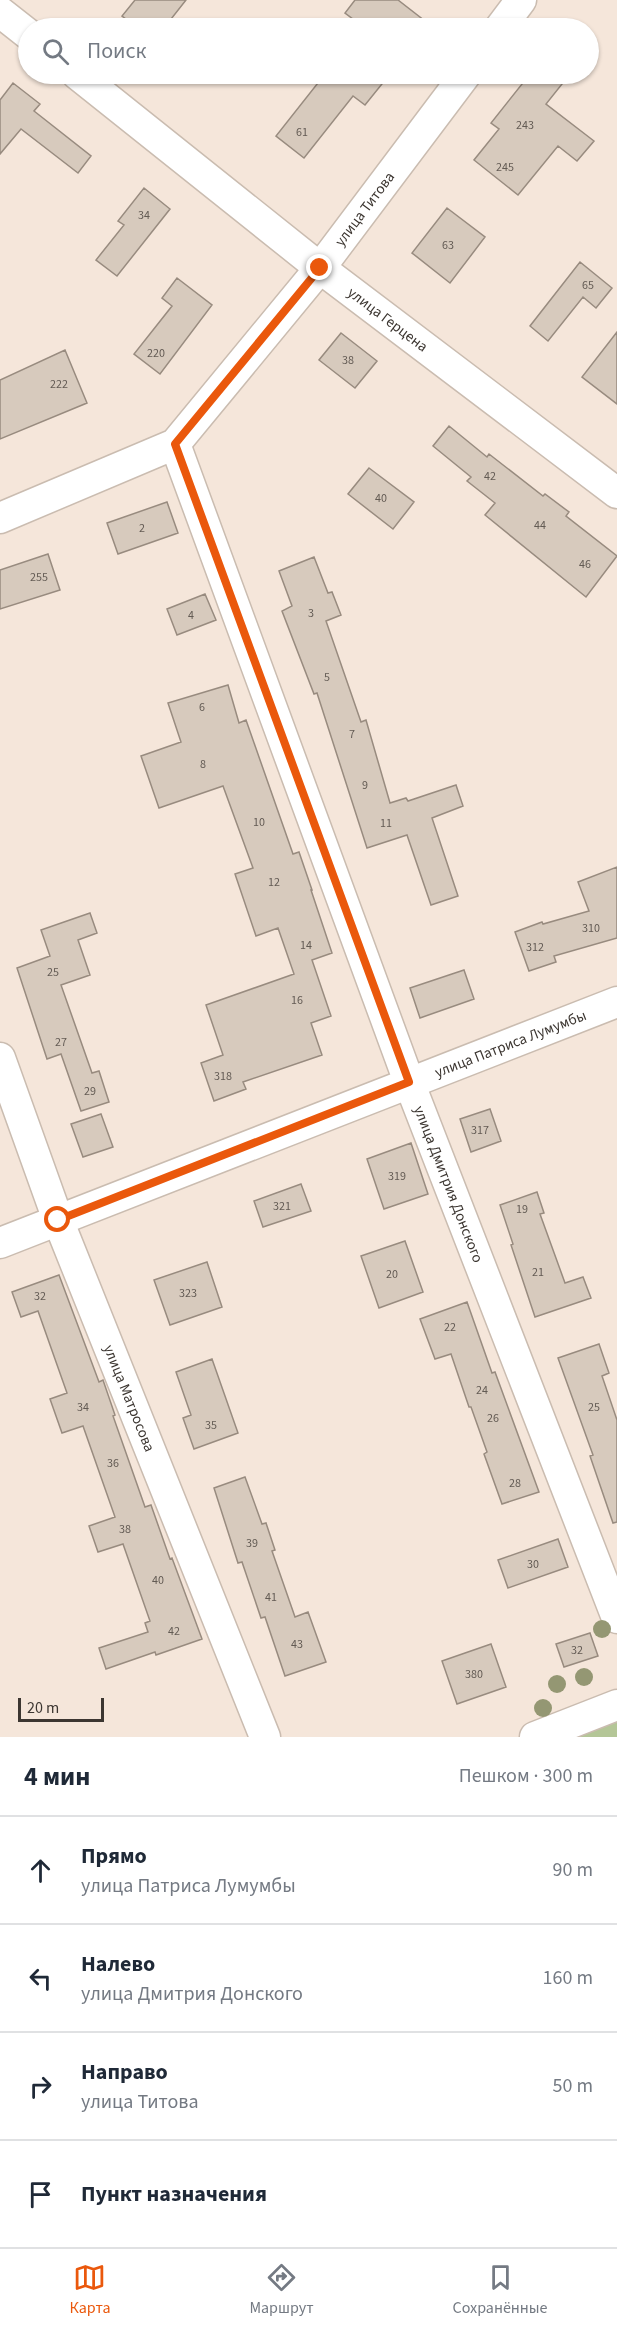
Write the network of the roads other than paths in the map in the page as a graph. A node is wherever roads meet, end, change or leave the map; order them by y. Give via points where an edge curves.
1 (521, 0) edge
2 (0, 12) edge
3 (508, 18) edge
4 (18, 26) edge
5 (90, 84) edge
6 (458, 84) edge
7 (320, 268) junction
8 (175, 444) junction
9 (617, 493) edge
10 (0, 518) edge
11 (617, 1002) edge
12 (0, 1058) edge
13 (409, 1082) junction
14 (58, 1220) junction
15 (0, 1243) edge
16 (617, 1618) edge
17 (617, 1705) edge
18 (265, 1737) edge
19 (535, 1737) edge

1 - 3 street
2 - 4 street
5 - 7 street, улица Герцена
6 - 7 street, улица Титова
7 - 8 street, улица Титова
7 - 9 street, улица Герцена
8 - 10 street, улица Титова
8 - 13 street, улица Дмитрия Донского
11 - 13 street, улица Патриса Лумумбы
12 - 14 street, улица Матросова
13 - 14 street, улица Патриса Лумумбы
13 - 16 street, улица Дмитрия Донского
14 - 15 street, улица Патриса Лумумбы
14 - 18 street, улица Матросова
17 - 19 street

